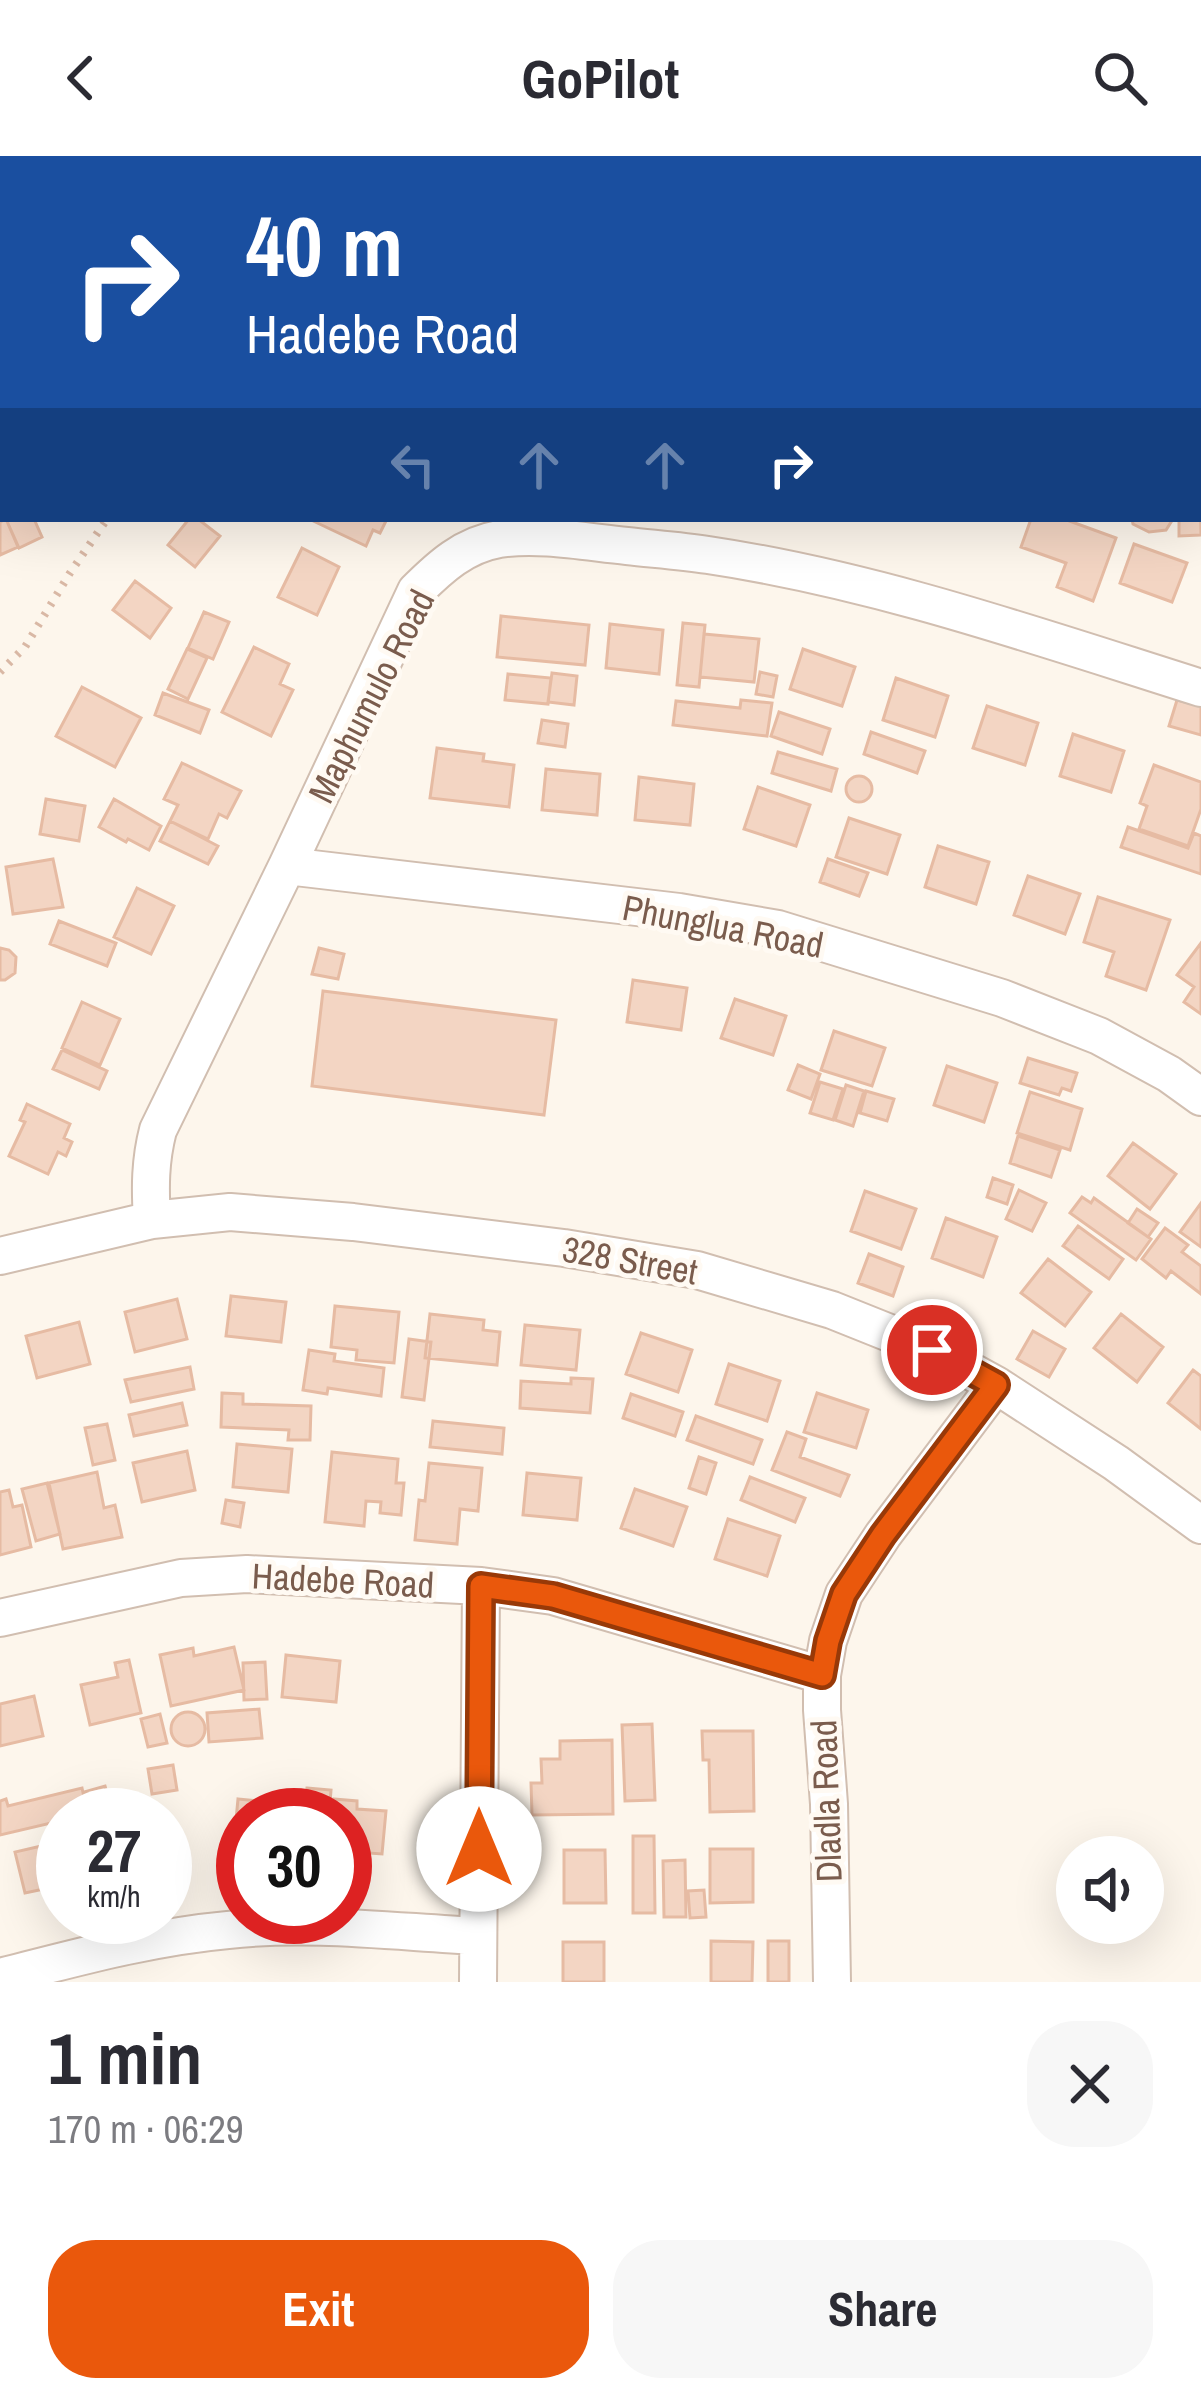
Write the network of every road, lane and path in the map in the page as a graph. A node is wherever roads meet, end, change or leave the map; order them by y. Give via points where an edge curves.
1 (105, 522) edge
2 (0, 672) edge
3 (1201, 688) edge
4 (287, 866) junction
5 (1201, 1097) edge
6 (152, 1220) junction
7 (0, 1256) edge
8 (996, 1385) junction
9 (1201, 1525) edge
10 (481, 1586) junction
11 (0, 1618) edge
12 (822, 1675) junction
13 (478, 1936) junction
14 (122, 1964) edge
15 (0, 1977) edge
16 (478, 1982) edge
17 (832, 1982) edge

1 - 2 path via 26,647
3 - 4 street, Maphumulo Road via 786,569 706,554 500,539 441,565 416,591
4 - 5 street, Phunglua Road via 778,929 1099,1036
4 - 6 street, Maphumulo Road via 158,1130
6 - 7 street, 328 Street
6 - 8 street, 328 Street via 230,1213 353,1222 697,1270 832,1310
8 - 9 street, 328 Street
8 - 12 street, Dladla Road via 844,1594
10 - 11 street, Hadebe Road via 181,1578
10 - 12 street, Hadebe Road via 553,1596
10 - 13 street
12 - 17 street, Dladla Road
13 - 14 street via 230,1929
13 - 16 street
14 - 15 street

